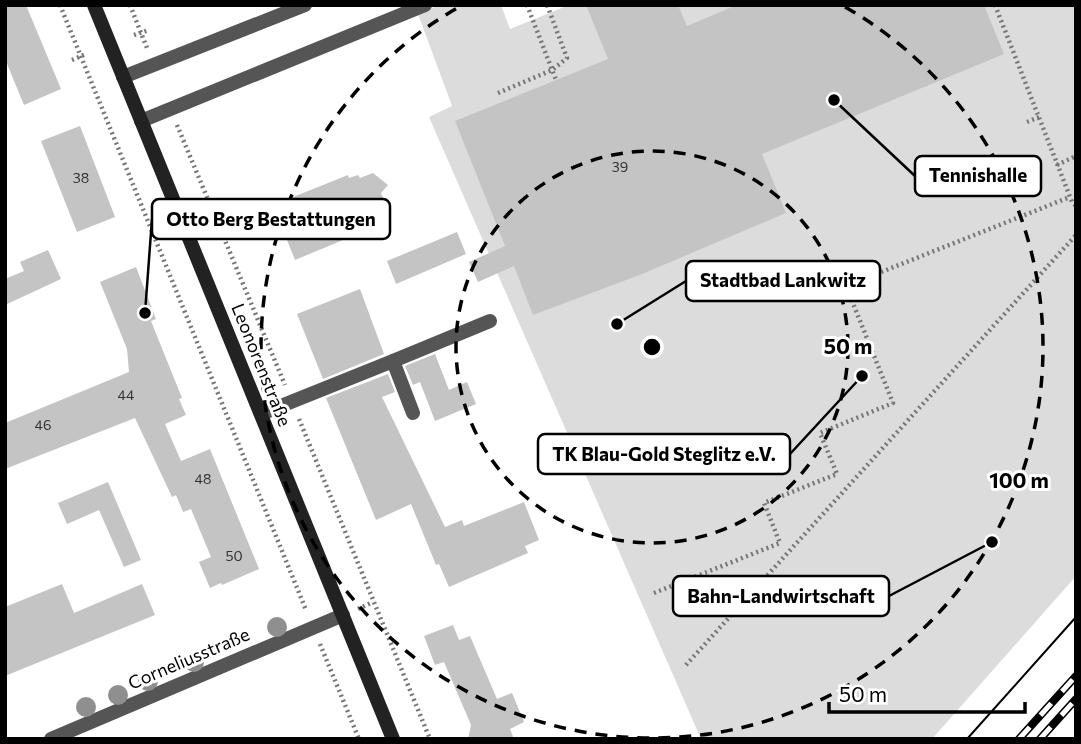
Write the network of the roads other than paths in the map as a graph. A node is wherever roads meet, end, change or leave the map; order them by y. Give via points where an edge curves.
1 (94, 5) edge
2 (305, 5) edge
3 (425, 5) edge
4 (123, 77) junction
5 (141, 121) junction
6 (490, 321) dead end
7 (393, 361) junction
8 (414, 413) dead end
9 (261, 414) junction
10 (343, 615) junction
11 (51, 739) edge
12 (393, 739) edge

1 - 4 main road, Leonorenstraße
2 - 4 street
3 - 5 street
4 - 5 main road, Leonorenstraße
5 - 9 main road, Leonorenstraße
6 - 7 street
7 - 8 street
7 - 9 street
9 - 10 main road, Leonorenstraße
10 - 11 street, Corneliusstraße
10 - 12 main road, Leonorenstraße

